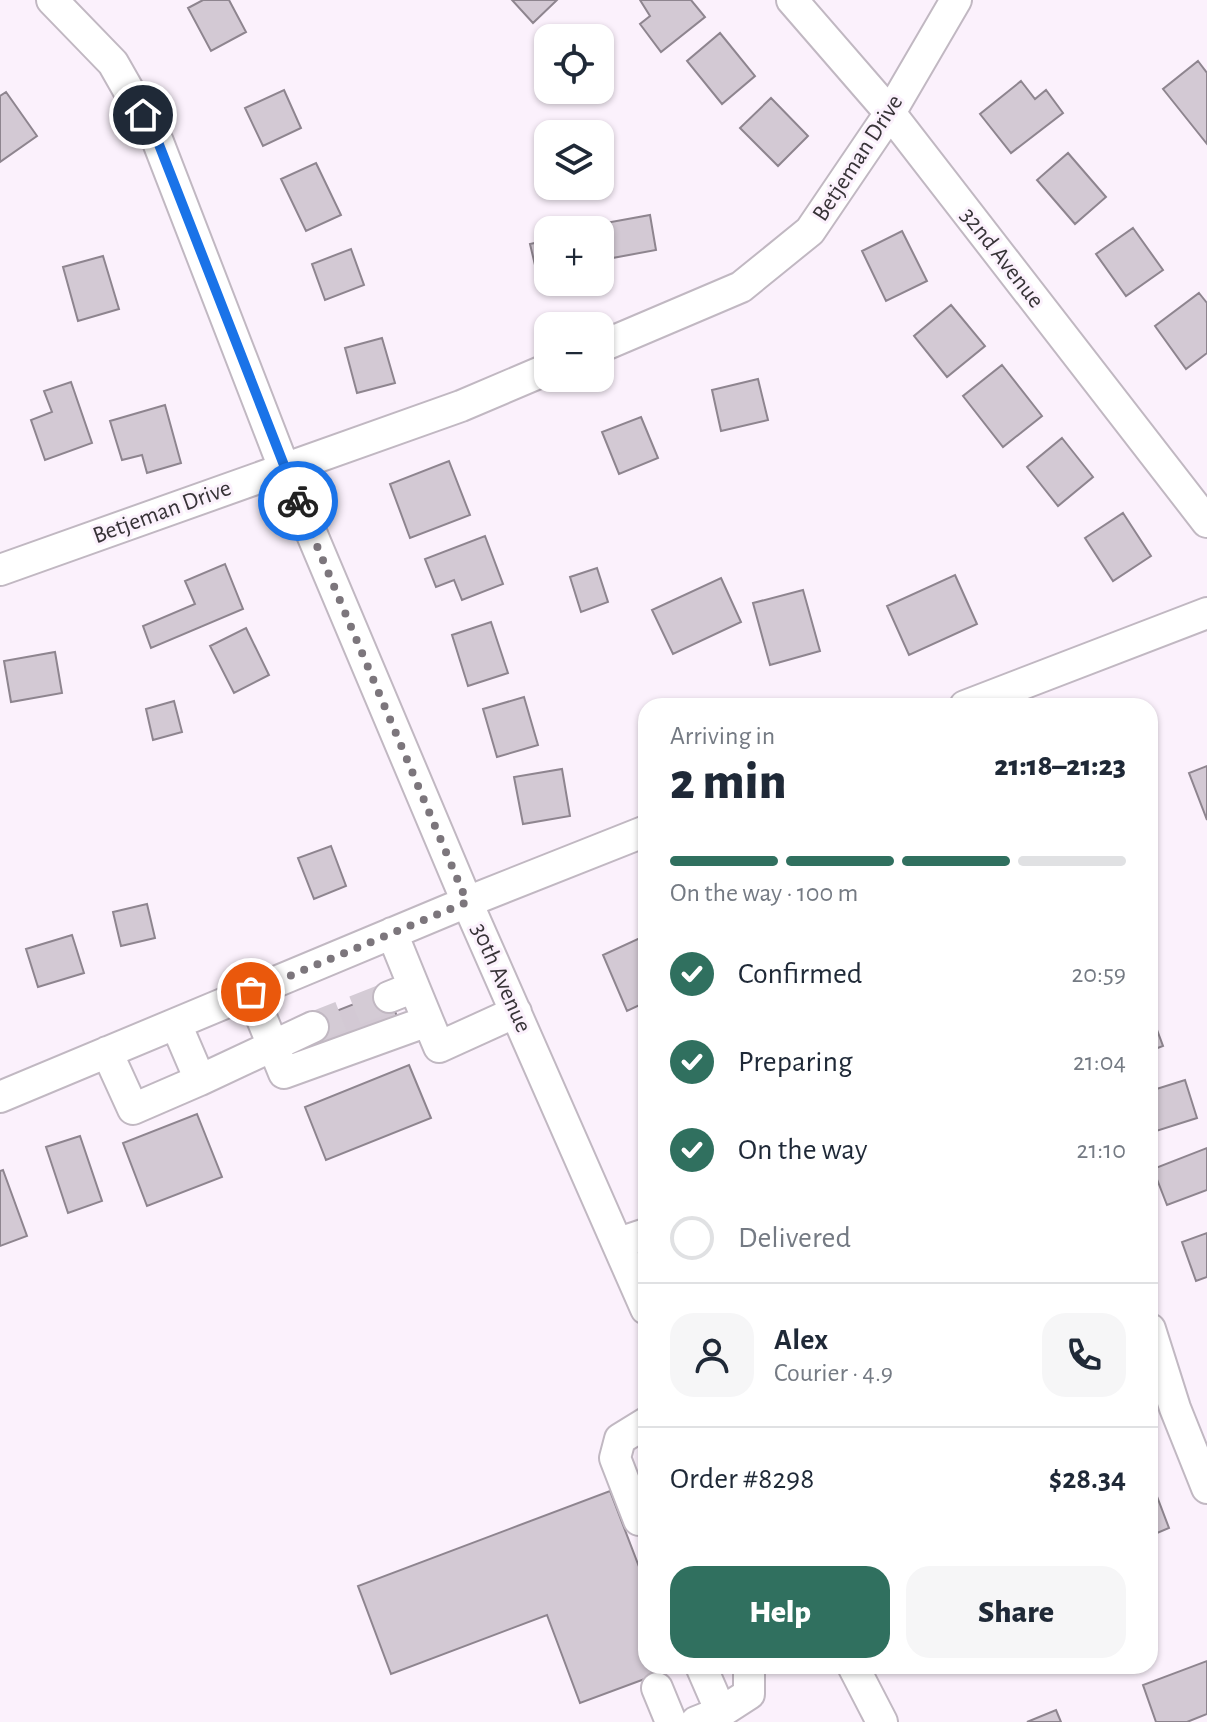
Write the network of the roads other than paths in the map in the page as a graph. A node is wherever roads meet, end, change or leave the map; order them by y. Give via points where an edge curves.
1 (52, 0) edge
2 (792, 0) edge
3 (956, 0) edge
4 (890, 113) junction
5 (614, 341) edge
6 (534, 375) edge
7 (284, 468) junction
8 (1207, 522) edge
9 (0, 570) edge
10 (1207, 613) edge
11 (986, 698) edge
12 (638, 834) edge
13 (467, 902) junction
14 (392, 933) junction
15 (251, 992) junction
16 (516, 1012) junction
17 (428, 1021) junction
18 (176, 1024) junction
19 (313, 1027) tunnel mouth
20 (272, 1045) junction
21 (107, 1052) junction
22 (200, 1080) junction
23 (0, 1097) edge
24 (632, 1238) edge
25 (638, 1268) edge
26 (1158, 1384) edge
27 (1162, 1412) edge
28 (638, 1428) edge
29 (1207, 1488) edge
30 (638, 1517) edge
31 (702, 1674) edge
32 (749, 1674) edge
33 (857, 1674) edge
34 (657, 1688) dead end
35 (708, 1717) edge
36 (671, 1722) edge
37 (882, 1722) edge

1 - 7 street, 30th Avenue via 113,63 158,142
2 - 4 street, 32nd Avenue
3 - 4 street, Betjeman Drive
4 - 5 street, Betjeman Drive via 799,241 741,287
4 - 8 street, 32nd Avenue
6 - 7 street, Betjeman Drive
7 - 9 street, Betjeman Drive
7 - 13 street, 30th Avenue
10 - 11 street
12 - 13 street
13 - 14 street
13 - 16 street, 30th Avenue
14 - 15 street
14 - 17 street via 402,992
15 - 18 street
15 - 20 street
16 - 17 street via 439,1047
16 - 24 street, 30th Avenue
17 - 20 street via 284,1073
18 - 21 street
18 - 22 street
19 - 20 street
20 - 22 street
21 - 22 street via 133,1109
21 - 23 street
24 - 25 street, 30th Avenue
26 - 27 street
27 - 29 street
28 - 30 street via 620,1439 615,1458
31 - 35 street
32 - 35 street via 749,1694
33 - 37 street
34 - 36 street

